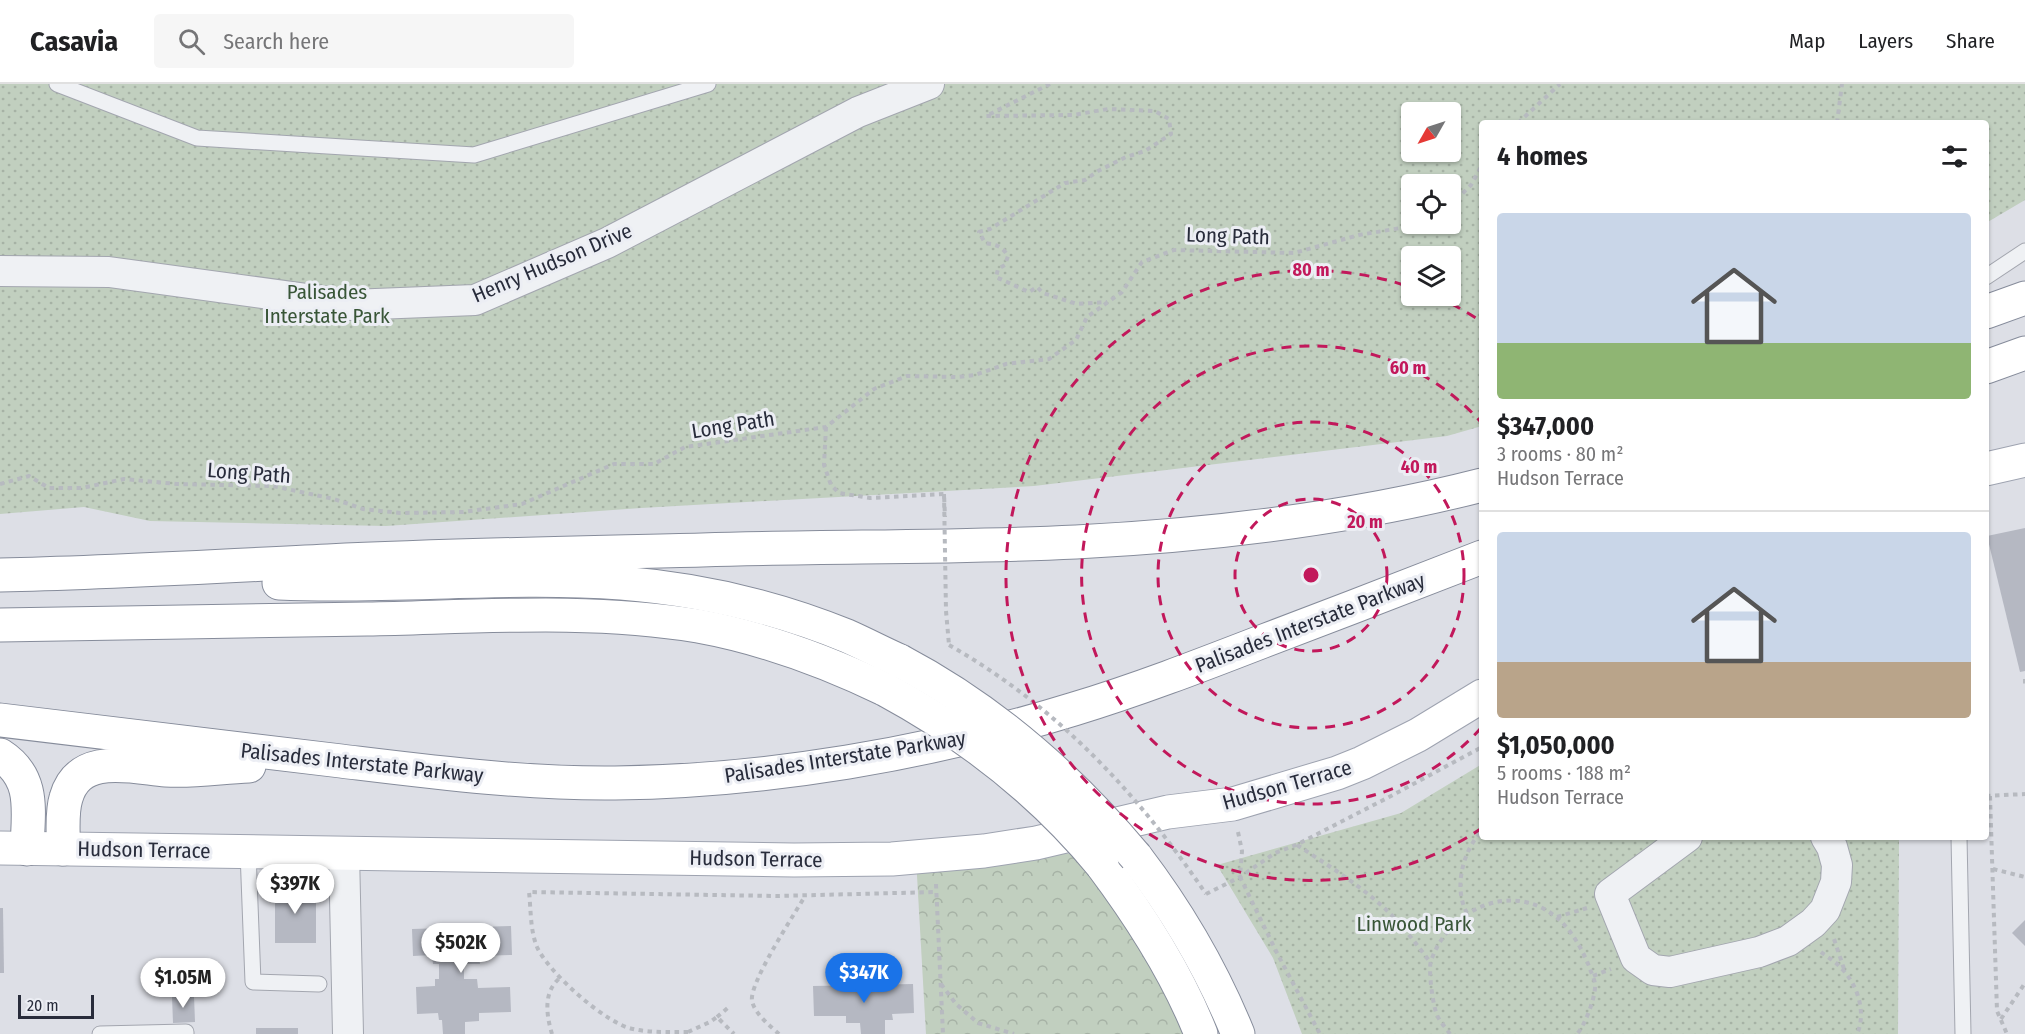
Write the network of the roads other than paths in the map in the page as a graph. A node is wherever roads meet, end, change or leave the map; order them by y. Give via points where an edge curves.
1 (57, 84) edge
2 (708, 84) edge
3 (929, 84) edge
4 (2025, 251) edge
5 (0, 272) edge
6 (1989, 275) edge
7 (2025, 298) edge
8 (1989, 311) edge
9 (2025, 353) edge
10 (1989, 367) edge
11 (2025, 460) edge
12 (1989, 468) edge
13 (1479, 486) edge
14 (1479, 558) edge
15 (86, 574) junction
16 (0, 575) edge
17 (0, 625) edge
18 (893, 675) junction
19 (1479, 698) edge
20 (0, 720) edge
21 (0, 755) edge
22 (341, 761) junction
23 (1683, 840) edge
24 (1828, 840) edge
25 (1959, 840) edge
26 (14, 849) edge
27 (63, 849) junction
28 (249, 852) junction
29 (344, 852) junction
30 (319, 984) dead end
31 (100, 1034) edge
32 (186, 1034) edge
33 (348, 1034) edge
34 (1201, 1034) edge
35 (1238, 1034) edge
36 (1963, 1034) edge

1 - 2 lane via 197,138 474,155
3 - 5 street, Henry Hudson Drive via 858,112 607,243 476,300 351,305 109,272
4 - 6 lane
7 - 8 main road
9 - 10 main road
11 - 12 main road
13 - 15 main road via 1325,517 1126,539 333,561
14 - 22 main road, Palisades Interstate Parkway via 1076,709 982,734 850,761 712,779 572,783
15 - 16 main road
15 - 18 main road via 325,585 550,581 648,586 766,609 829,630
17 - 18 main road via 616,617 761,640 814,658
18 - 34 main road, bridge via 949,726 1028,786 1102,865 1151,936
18 - 35 main road, bridge via 927,675 970,702 1034,751 1100,815 1136,857 1190,935
19 - 29 main road, Hudson Terrace via 1418,735 1337,773 1233,804 1168,812 1009,848 866,860
20 - 22 main road, Palisades Interstate Parkway
21 - 26 main road via 16,767 25,782 28,800
22 - 27 main road via 170,770 98,766 85,773 68,792
23 - 24 street via 1610,894 1636,958 1653,970 1670,972 1759,952 1788,941 1813,923 1825,910 1836,882 1837,865
25 - 36 lane
26 - 27 main road, Hudson Terrace
27 - 28 main road, Hudson Terrace
28 - 29 main road, Hudson Terrace
28 - 30 lane via 253,982
29 - 33 street
31 - 32 lane

